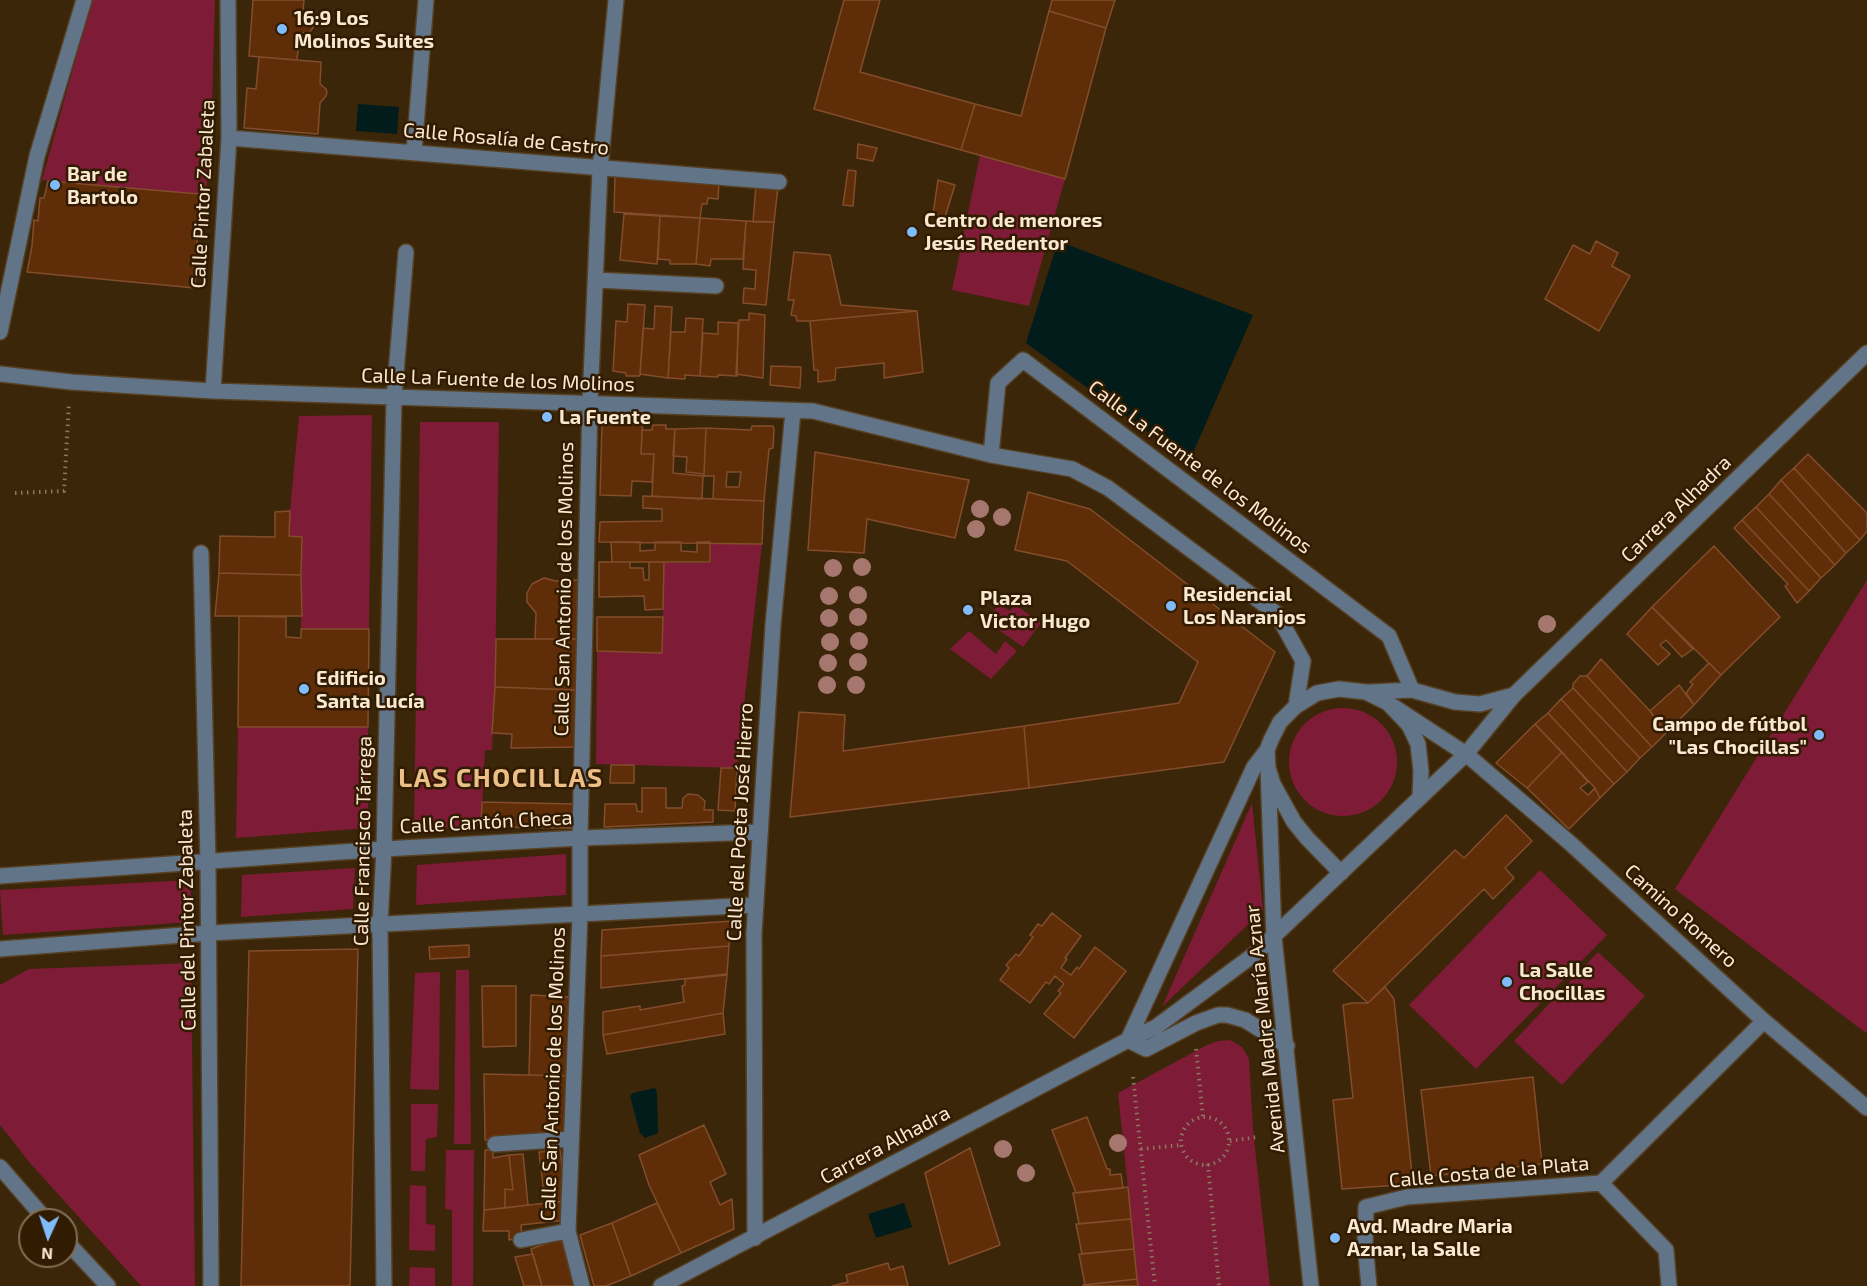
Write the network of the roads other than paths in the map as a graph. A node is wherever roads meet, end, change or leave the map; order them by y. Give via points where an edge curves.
1 (84, 0) edge
2 (228, 0) edge
3 (426, 0) edge
4 (616, 0) edge
5 (229, 138) junction
6 (414, 152) junction
7 (600, 169) junction
8 (779, 182) dead end
9 (406, 252) dead end
10 (596, 280) junction
11 (716, 286) dead end
12 (0, 332) edge
13 (1867, 353) edge
14 (0, 374) edge
15 (213, 391) junction
16 (394, 398) junction
17 (590, 403) junction
18 (793, 411) junction
19 (991, 454) junction
20 (201, 554) dead end
21 (1412, 690) junction
22 (1366, 692) junction
23 (1514, 695) junction
24 (1388, 703) junction
25 (1296, 706) junction
26 (1267, 750) junction
27 (1466, 754) junction
28 (1268, 768) junction
29 (1419, 798) junction
30 (759, 832) junction
31 (580, 838) junction
32 (384, 849) junction
33 (208, 863) junction
34 (1341, 873) junction
35 (0, 876) edge
36 (756, 905) junction
37 (580, 914) junction
38 (380, 925) junction
39 (209, 933) junction
40 (1274, 937) junction
41 (0, 949) edge
42 (1764, 1021) junction
43 (1128, 1040) junction
44 (1287, 1046) junction
45 (1867, 1108) edge
46 (571, 1139) junction
47 (495, 1144) dead end
48 (0, 1167) edge
49 (1601, 1183) junction
50 (36, 1208) edge
51 (568, 1231) junction
52 (755, 1238) junction
53 (521, 1240) dead end
54 (78, 1254) edge
55 (108, 1286) edge
56 (211, 1286) edge
57 (384, 1286) edge
58 (582, 1286) edge
59 (661, 1286) edge
60 (1311, 1286) edge
61 (1369, 1286) edge
62 (1669, 1286) edge

1 - 12 street via 37,156
2 - 5 street, Calle Pintor Zabaleta
3 - 6 street
4 - 7 street, Calle San Antonio de los Molinos
5 - 6 street, Calle Rosalía de Castro
5 - 15 street, Calle Pintor Zabaleta
6 - 7 street, Calle Rosalía de Castro
7 - 8 street, Calle Rosalía de Castro
7 - 10 street, Calle San Antonio de los Molinos
9 - 16 street, Calle Francisco Tárrega
10 - 11 street
10 - 17 street, Calle San Antonio de los Molinos
13 - 23 street, Carrera Alhadra
14 - 15 street, Calle La Fuente de los Molinos
15 - 16 street, Calle La Fuente de los Molinos
16 - 17 street, Calle La Fuente de los Molinos
16 - 32 street, Calle Francisco Tárrega
17 - 18 street, Calle La Fuente de los Molinos
17 - 31 street, Calle San Antonio de los Molinos
18 - 19 street, Calle La Fuente de los Molinos via 813,411
18 - 30 street, Calle del Poeta José Hierro
19 - 21 street, Calle La Fuente de los Molinos via 998,383 1023,360 1389,636
19 - 25 street, Calle La Fuente de los Molinos via 1072,469 1108,488 1277,615 1303,661
20 - 33 street, Calle del Pintor Zabaleta
21 - 22 street, Carrera Alhadra
21 - 23 street, Carrera Alhadra via 1455,702 1480,704
22 - 24 street, Carrera Alhadra
22 - 25 street, Carrera Alhadra via 1329,690
23 - 27 street, Carrera Alhadra
24 - 27 street, Camino Romero
24 - 29 street, Carrera Alhadra via 1409,724 1418,744
25 - 26 street, Carrera Alhadra via 1280,722
26 - 28 street, Carrera Alhadra
26 - 43 street, Carrera Alhadra via 1254,768
27 - 29 street, Carrera Alhadra
27 - 42 street, Camino Romero via 1570,843
28 - 34 street, Carrera Alhadra via 1294,822
28 - 40 street, Avenida Madre María Aznar
29 - 34 street, Carrera Alhadra
30 - 31 street, Calle Cantón Checa
30 - 36 street, Calle del Poeta José Hierro
31 - 32 street, Calle Cantón Checa
31 - 37 street, Calle San Antonio de los Molinos
32 - 33 street, Calle Cantón Checa
32 - 38 street, Calle Francisco Tárrega
33 - 35 street, Calle Cantón Checa
33 - 39 street, Calle del Pintor Zabaleta
34 - 40 street, Carrera Alhadra
36 - 37 street
36 - 52 street, Calle del Poeta José Hierro
37 - 38 street
37 - 46 street, Calle San Antonio de los Molinos
38 - 39 street
38 - 57 street, Calle Francisco Tárrega
39 - 41 street
39 - 56 street, Calle del Pintor Zabaleta
40 - 43 street, Carrera Alhadra via 1156,1027
40 - 44 street, Avenida Madre María Aznar
42 - 45 street, Camino Romero
42 - 49 street, Calle Costa de la Plata
43 - 44 street via 1146,1049 1203,1020 1227,1015 1245,1020
43 - 52 street, Carrera Alhadra
44 - 60 street, Avenida Madre María Aznar
46 - 47 street
46 - 51 street, Calle San Antonio de los Molinos
48 - 50 street
49 - 61 street, Calle Costa de la Plata via 1407,1197 1366,1207
49 - 62 street via 1666,1250
51 - 53 street
51 - 58 street, Calle San Antonio de los Molinos
52 - 59 street, Carrera Alhadra
54 - 55 street

